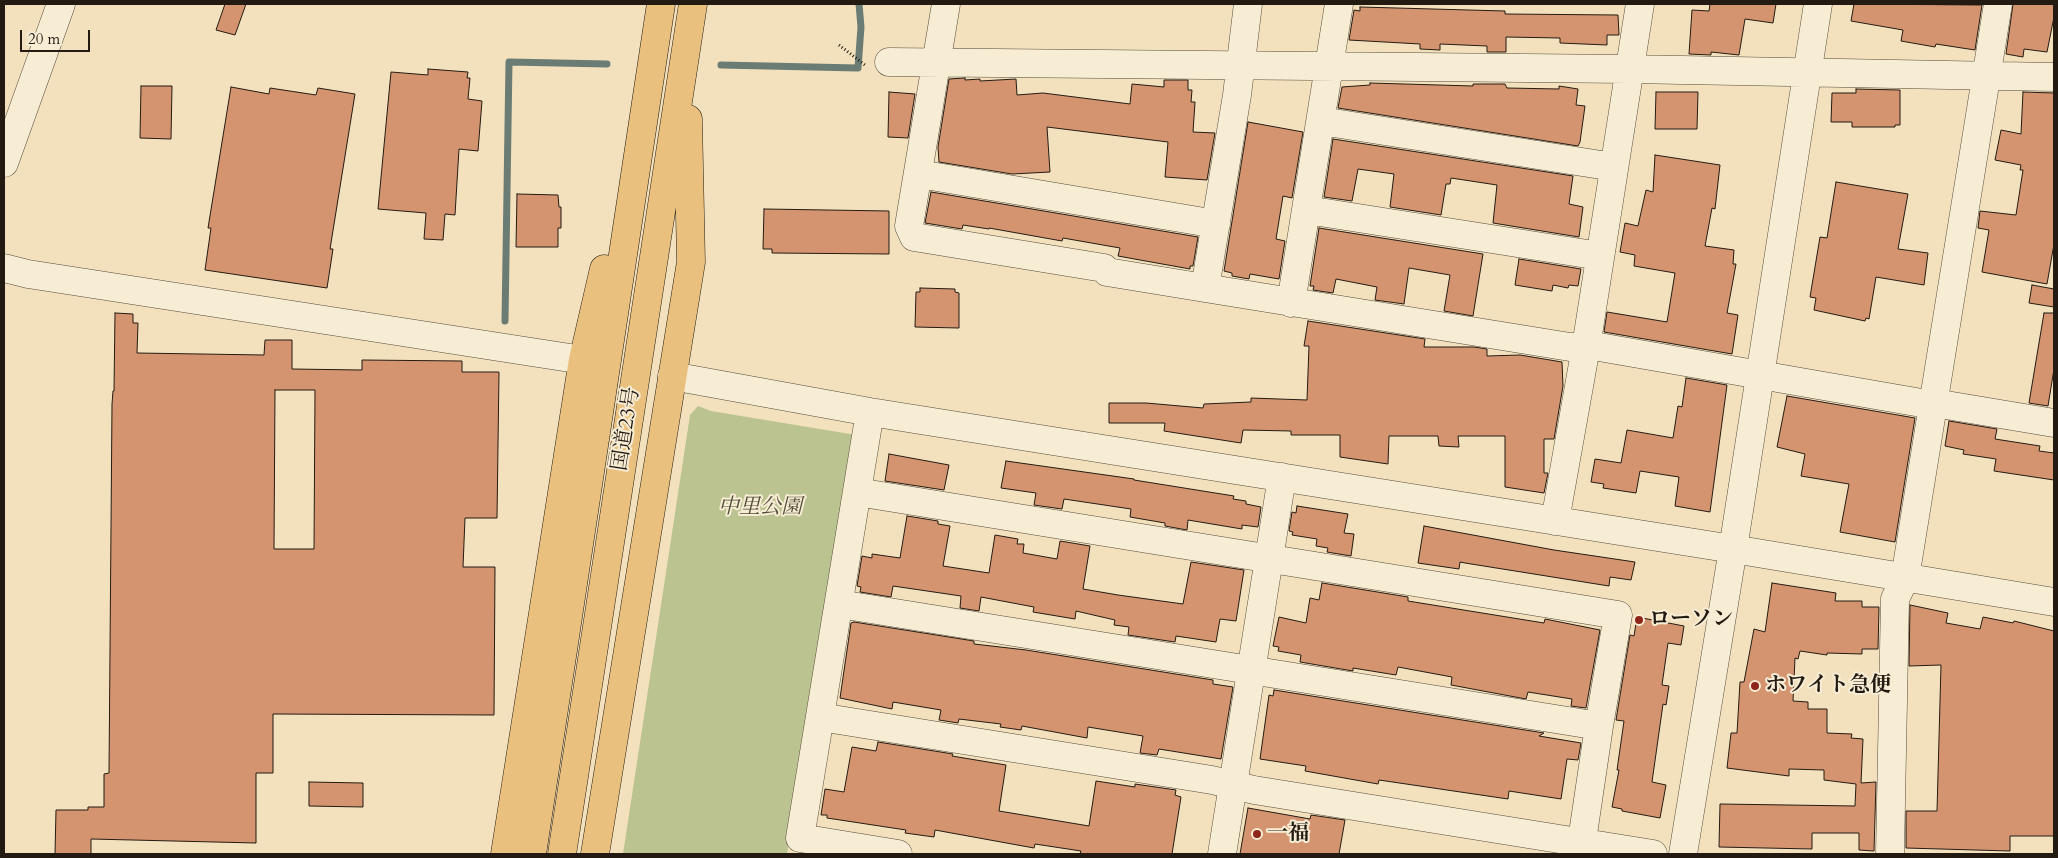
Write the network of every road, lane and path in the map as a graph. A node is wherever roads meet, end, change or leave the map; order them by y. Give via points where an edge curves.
1 (61, 4) edge
2 (661, 4) edge
3 (693, 4) edge
4 (946, 4) edge
5 (1248, 4) edge
6 (1339, 4) edge
7 (1640, 4) edge
8 (1818, 4) edge
9 (1998, 4) edge
10 (655, 43) junction
11 (686, 47) junction
12 (936, 61) junction
13 (888, 62) dead end
14 (1240, 64) junction
15 (1330, 65) junction
16 (1629, 69) junction
17 (1807, 72) junction
18 (1986, 77) junction
19 (2054, 77) edge
20 (1321, 121) junction
21 (4, 163) edge
22 (1614, 167) junction
23 (919, 174) junction
24 (1307, 210) junction
25 (1216, 224) junction
26 (1600, 256) junction
27 (4, 268) edge
28 (1206, 288) junction
29 (1291, 303) junction
30 (1586, 348) junction
31 (583, 360) junction
32 (1759, 374) junction
33 (672, 376) junction
34 (1933, 404) junction
35 (870, 412) junction
36 (2054, 423) edge
37 (1282, 477) junction
38 (857, 492) junction
39 (1555, 522) junction
40 (1733, 549) junction
41 (1268, 560) junction
42 (1905, 578) junction
43 (2054, 602) edge
44 (839, 604) junction
45 (1251, 670) junction
46 (820, 717) junction
47 (1600, 726) junction
48 (1233, 785) junction
49 (1581, 848) edge
50 (505, 854) edge
51 (532, 854) edge
52 (562, 854) edge
53 (595, 854) edge
54 (898, 854) edge
55 (1222, 854) edge
56 (1653, 854) edge
57 (1682, 854) edge
58 (1890, 854) edge

1 - 21 street
2 - 10 highway, 国道23号
3 - 11 highway, 国道23号
4 - 12 street
5 - 14 street
6 - 15 street
7 - 16 street
8 - 17 street
9 - 18 street
10 - 31 highway
10 - 51 highway, 国道23号
11 - 33 highway via 691,262
11 - 52 highway, 国道23号
12 - 13 street
12 - 14 street
12 - 23 street
14 - 15 street
14 - 25 street
15 - 16 street
15 - 20 street
16 - 17 street
16 - 22 street
17 - 18 street
17 - 32 street
18 - 19 street
18 - 34 street
20 - 22 street
20 - 24 street
22 - 26 street
23 - 25 street
23 - 28 street via 909,226 914,237
24 - 26 street
24 - 29 street
25 - 28 street
26 - 30 street
27 - 31 street
28 - 29 street
29 - 30 street
30 - 32 street via 1599,347
30 - 39 street
31 - 50 highway
32 - 34 street
32 - 40 street
33 - 35 street
33 - 53 highway
34 - 36 street
34 - 42 street
35 - 37 street
35 - 38 street
37 - 39 street
37 - 41 street
38 - 41 street
38 - 44 street
39 - 40 street
40 - 42 street
40 - 57 street
41 - 45 street
41 - 47 street via 1618,615
42 - 43 street
42 - 58 street via 1895,599
44 - 45 street
44 - 46 street
45 - 47 street
45 - 48 street
46 - 48 street
46 - 54 street via 800,838
47 - 49 street
48 - 49 street
48 - 55 street
49 - 56 street

